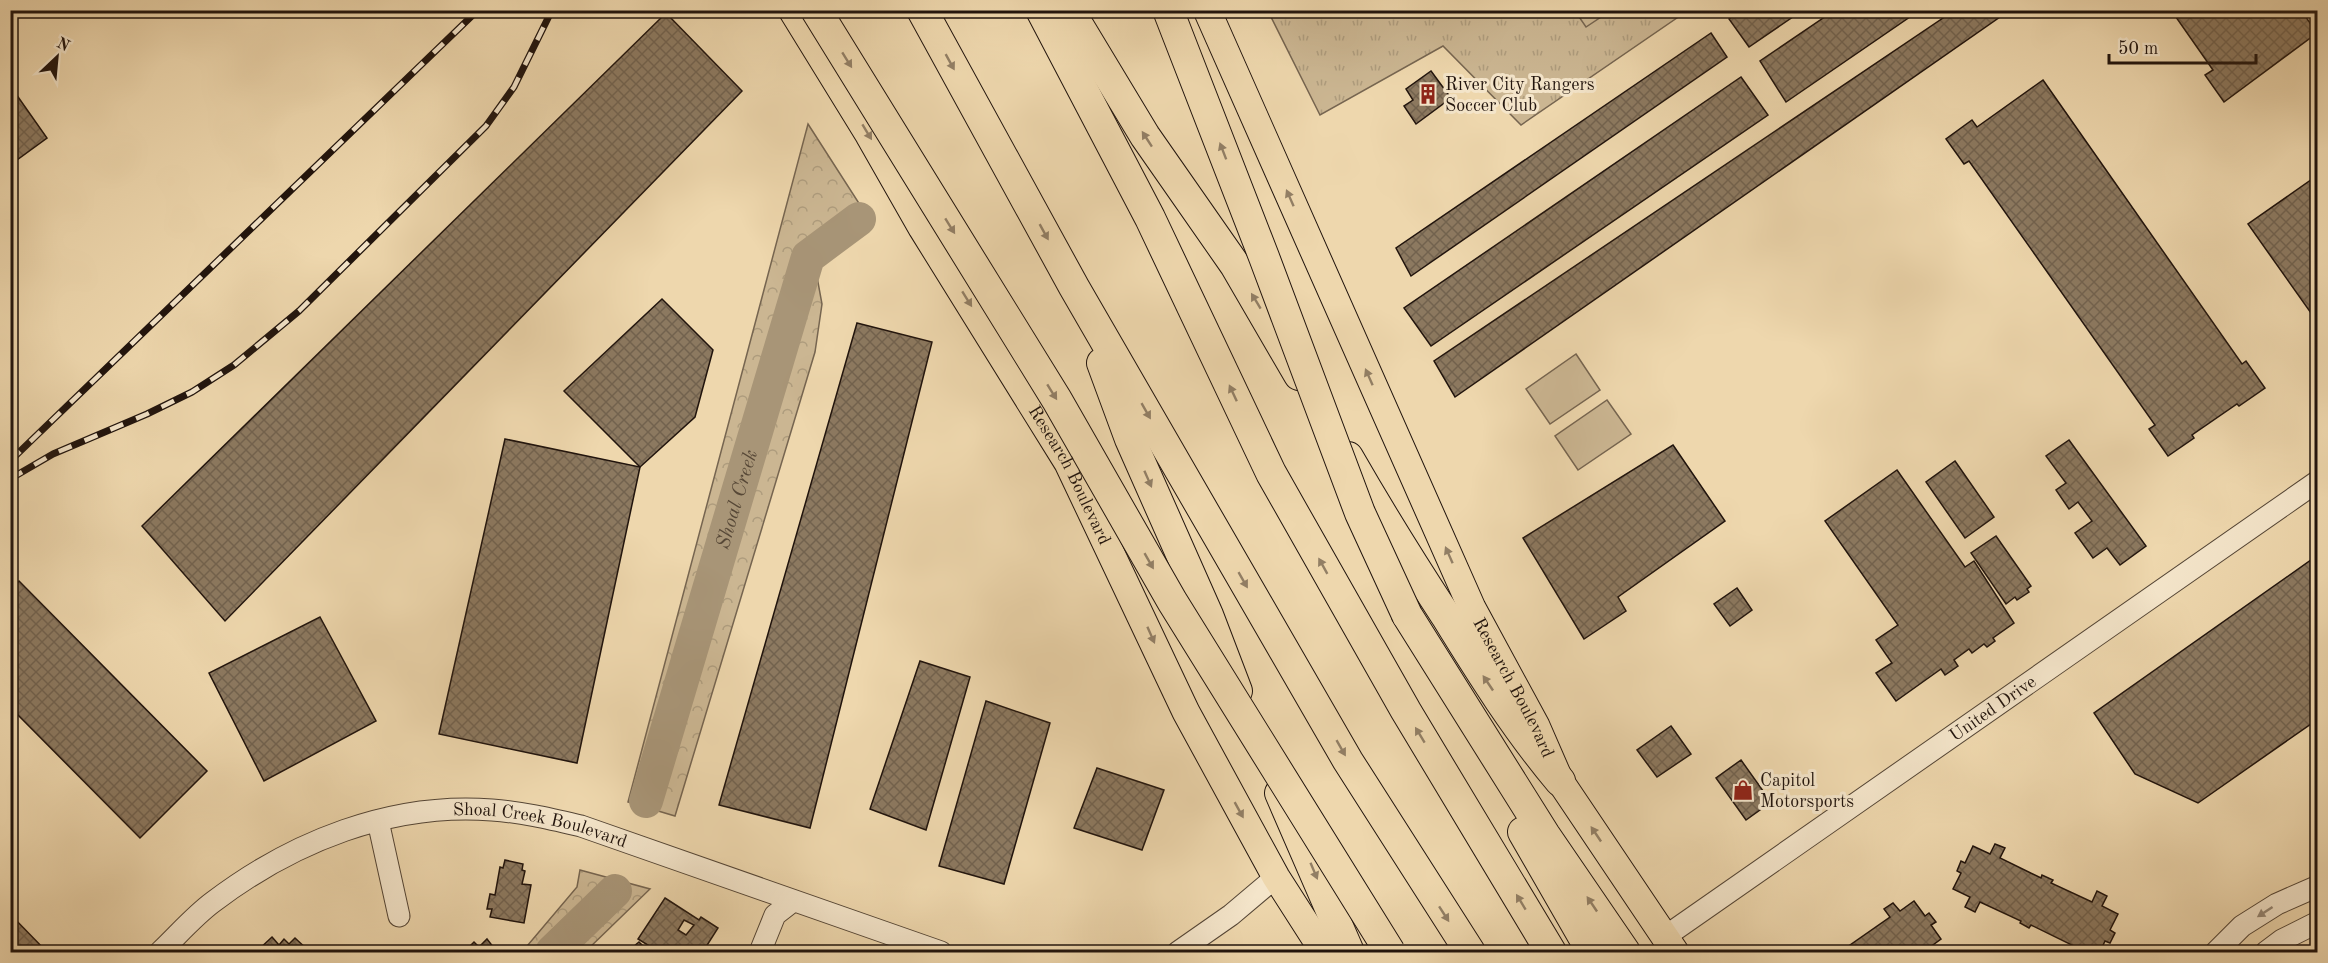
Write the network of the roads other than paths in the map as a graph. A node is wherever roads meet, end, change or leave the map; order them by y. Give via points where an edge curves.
1 (792, 10) edge
2 (816, 10) edge
3 (922, 10) edge
4 (1041, 10) edge
5 (1070, 10) edge
6 (1168, 10) edge
7 (1207, 10) edge
8 (1074, 287) junction
9 (2318, 481) edge
10 (1407, 615) junction
11 (1560, 780) junction
12 (378, 821) junction
13 (1276, 877) junction
14 (2318, 886) edge
15 (793, 901) junction
16 (399, 916) dead end
17 (2318, 922) edge
18 (1671, 944) edge
19 (160, 952) edge
20 (760, 952) edge
21 (941, 952) edge
22 (1178, 952) edge
23 (1324, 952) edge
24 (1349, 952) edge
25 (1390, 952) edge
26 (1470, 952) edge
27 (1551, 952) edge
28 (1592, 952) edge
29 (1625, 952) edge
30 (2216, 952) edge
31 (2266, 952) edge

1 -> 13 main road, Research Boulevard via 1068,463 1186,712
2 -> 25 highway, bridge via 1057,400 1172,601
3 -> 8 highway
27 -> 4 highway via 1406,711 1271,473 1150,218
11 -> 5 highway via 1535,751 1477,666 1378,509 1234,265 1145,136
10 -> 6 highway, bridge via 1360,513
11 -> 7 main road, Research Boulevard via 1536,726 1472,608
8 -> 24 highway via 1130,439
8 -> 26 highway via 1348,761
9 - 18 street, United Drive
10 - 28 highway via 1536,857
29 -> 10 highway via 1545,835
18 -> 11 main road, Research Boulevard
12 - 15 street, Shoal Creek Boulevard via 439,810 534,815 581,826
12 - 16 street
12 - 19 street, Shoal Creek Boulevard via 314,842 249,876 210,903
13 - 22 street
13 - 23 main road, Research Boulevard
14 -> 30 street via 2277,904 2242,926
15 - 20 street via 775,915
15 - 21 street, Shoal Creek Boulevard
17 - 31 street

